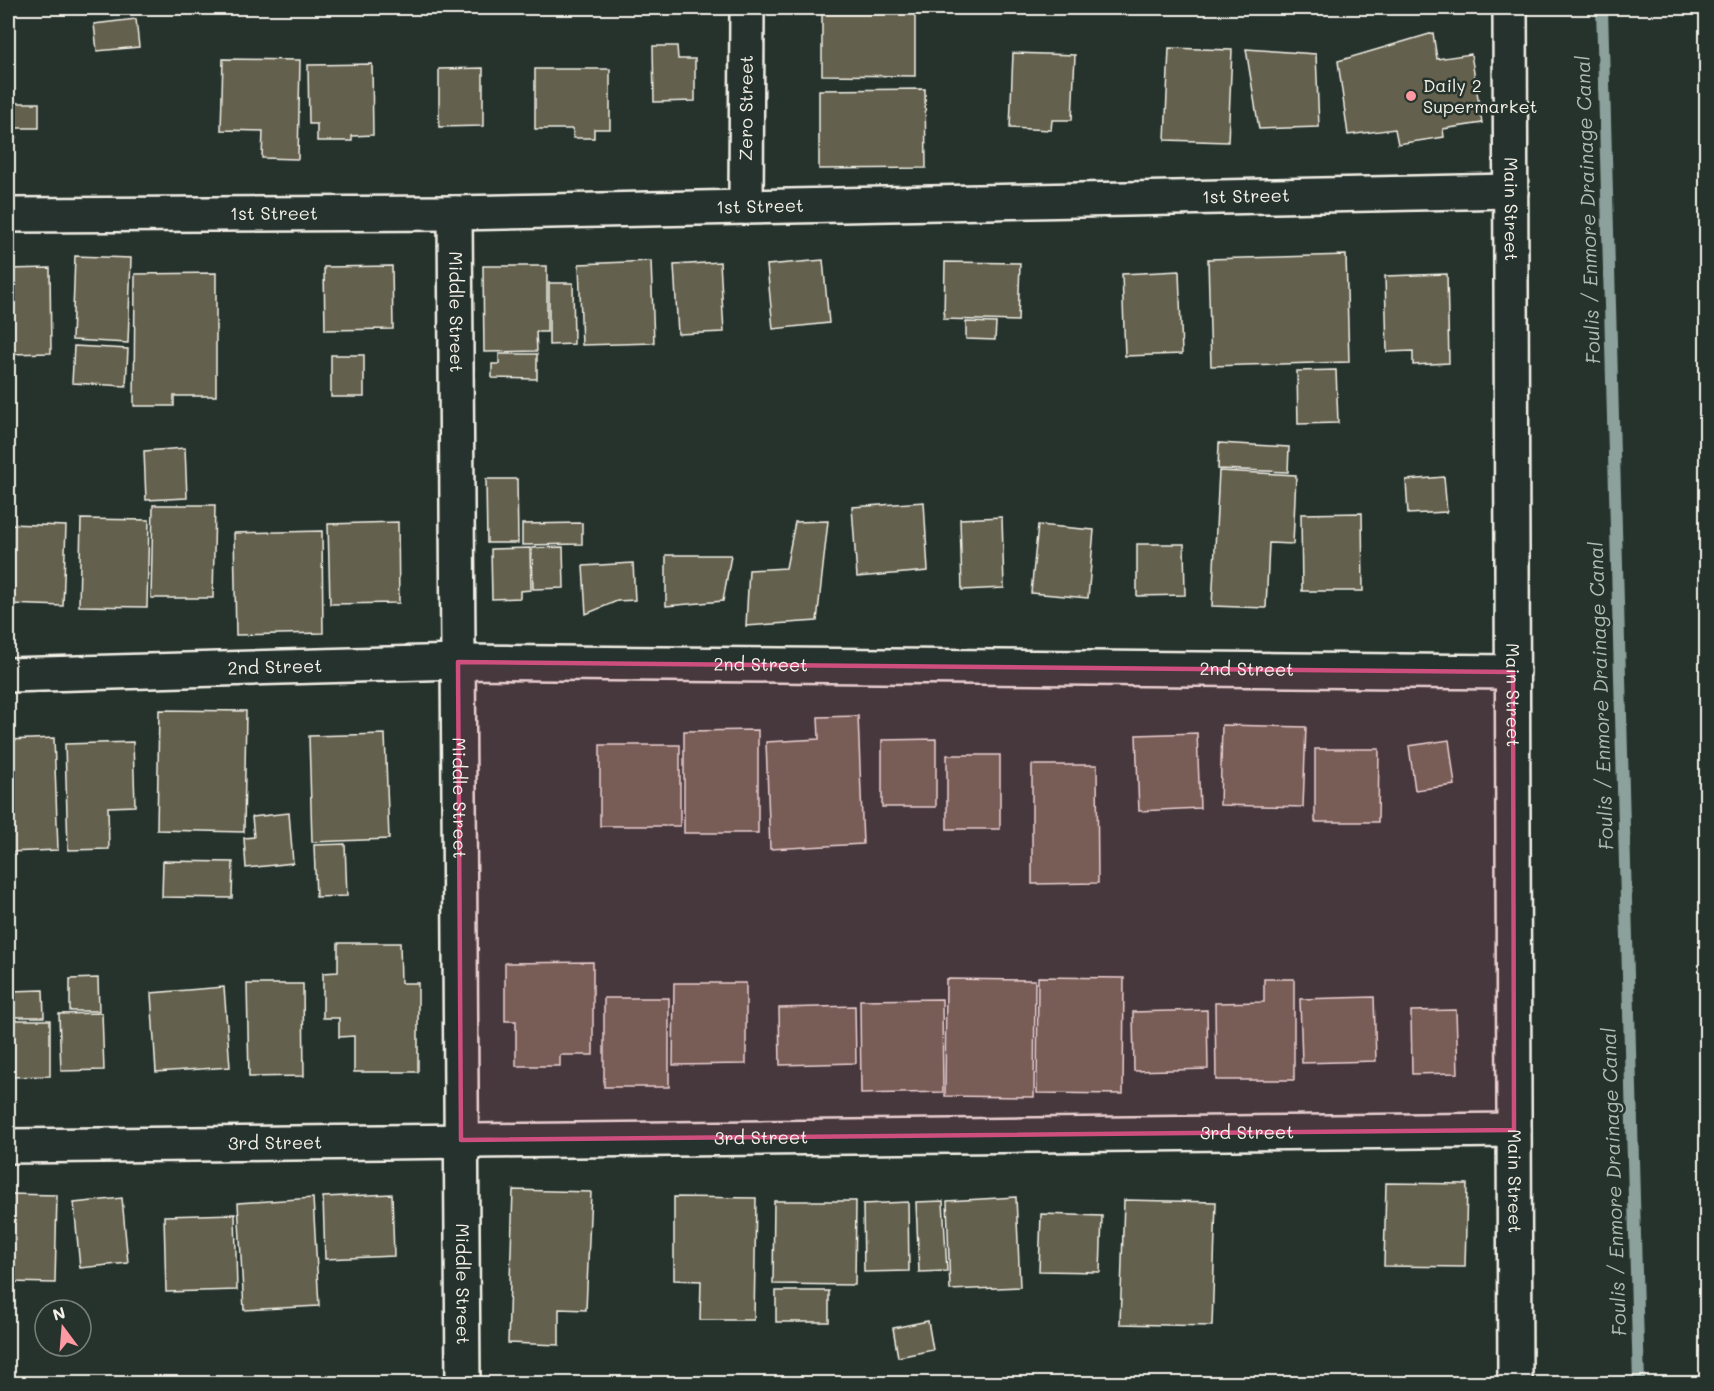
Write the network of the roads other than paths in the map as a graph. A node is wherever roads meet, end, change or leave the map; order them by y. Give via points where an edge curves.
1 (747, 8) edge
2 (1510, 8) edge
3 (1511, 191) junction
4 (746, 207) junction
5 (455, 213) junction
6 (8, 215) edge
7 (458, 662) junction
8 (1513, 672) junction
9 (8, 675) edge
10 (1514, 1130) junction
11 (461, 1140) junction
12 (8, 1146) edge
13 (463, 1383) edge
14 (1515, 1383) edge

1 - 4 street, Zero Street
2 - 3 street, Main Street
3 - 4 street, 1st Street
3 - 8 street, Main Street
4 - 5 street, 1st Street
5 - 6 street, 1st Street
5 - 7 street, Middle Street
7 - 8 street, 2nd Street
7 - 9 street, 2nd Street
7 - 11 street, Middle Street
8 - 10 street, Main Street
10 - 11 street, 3rd Street
10 - 14 street, Main Street
11 - 12 street, 3rd Street
11 - 13 street, Middle Street

